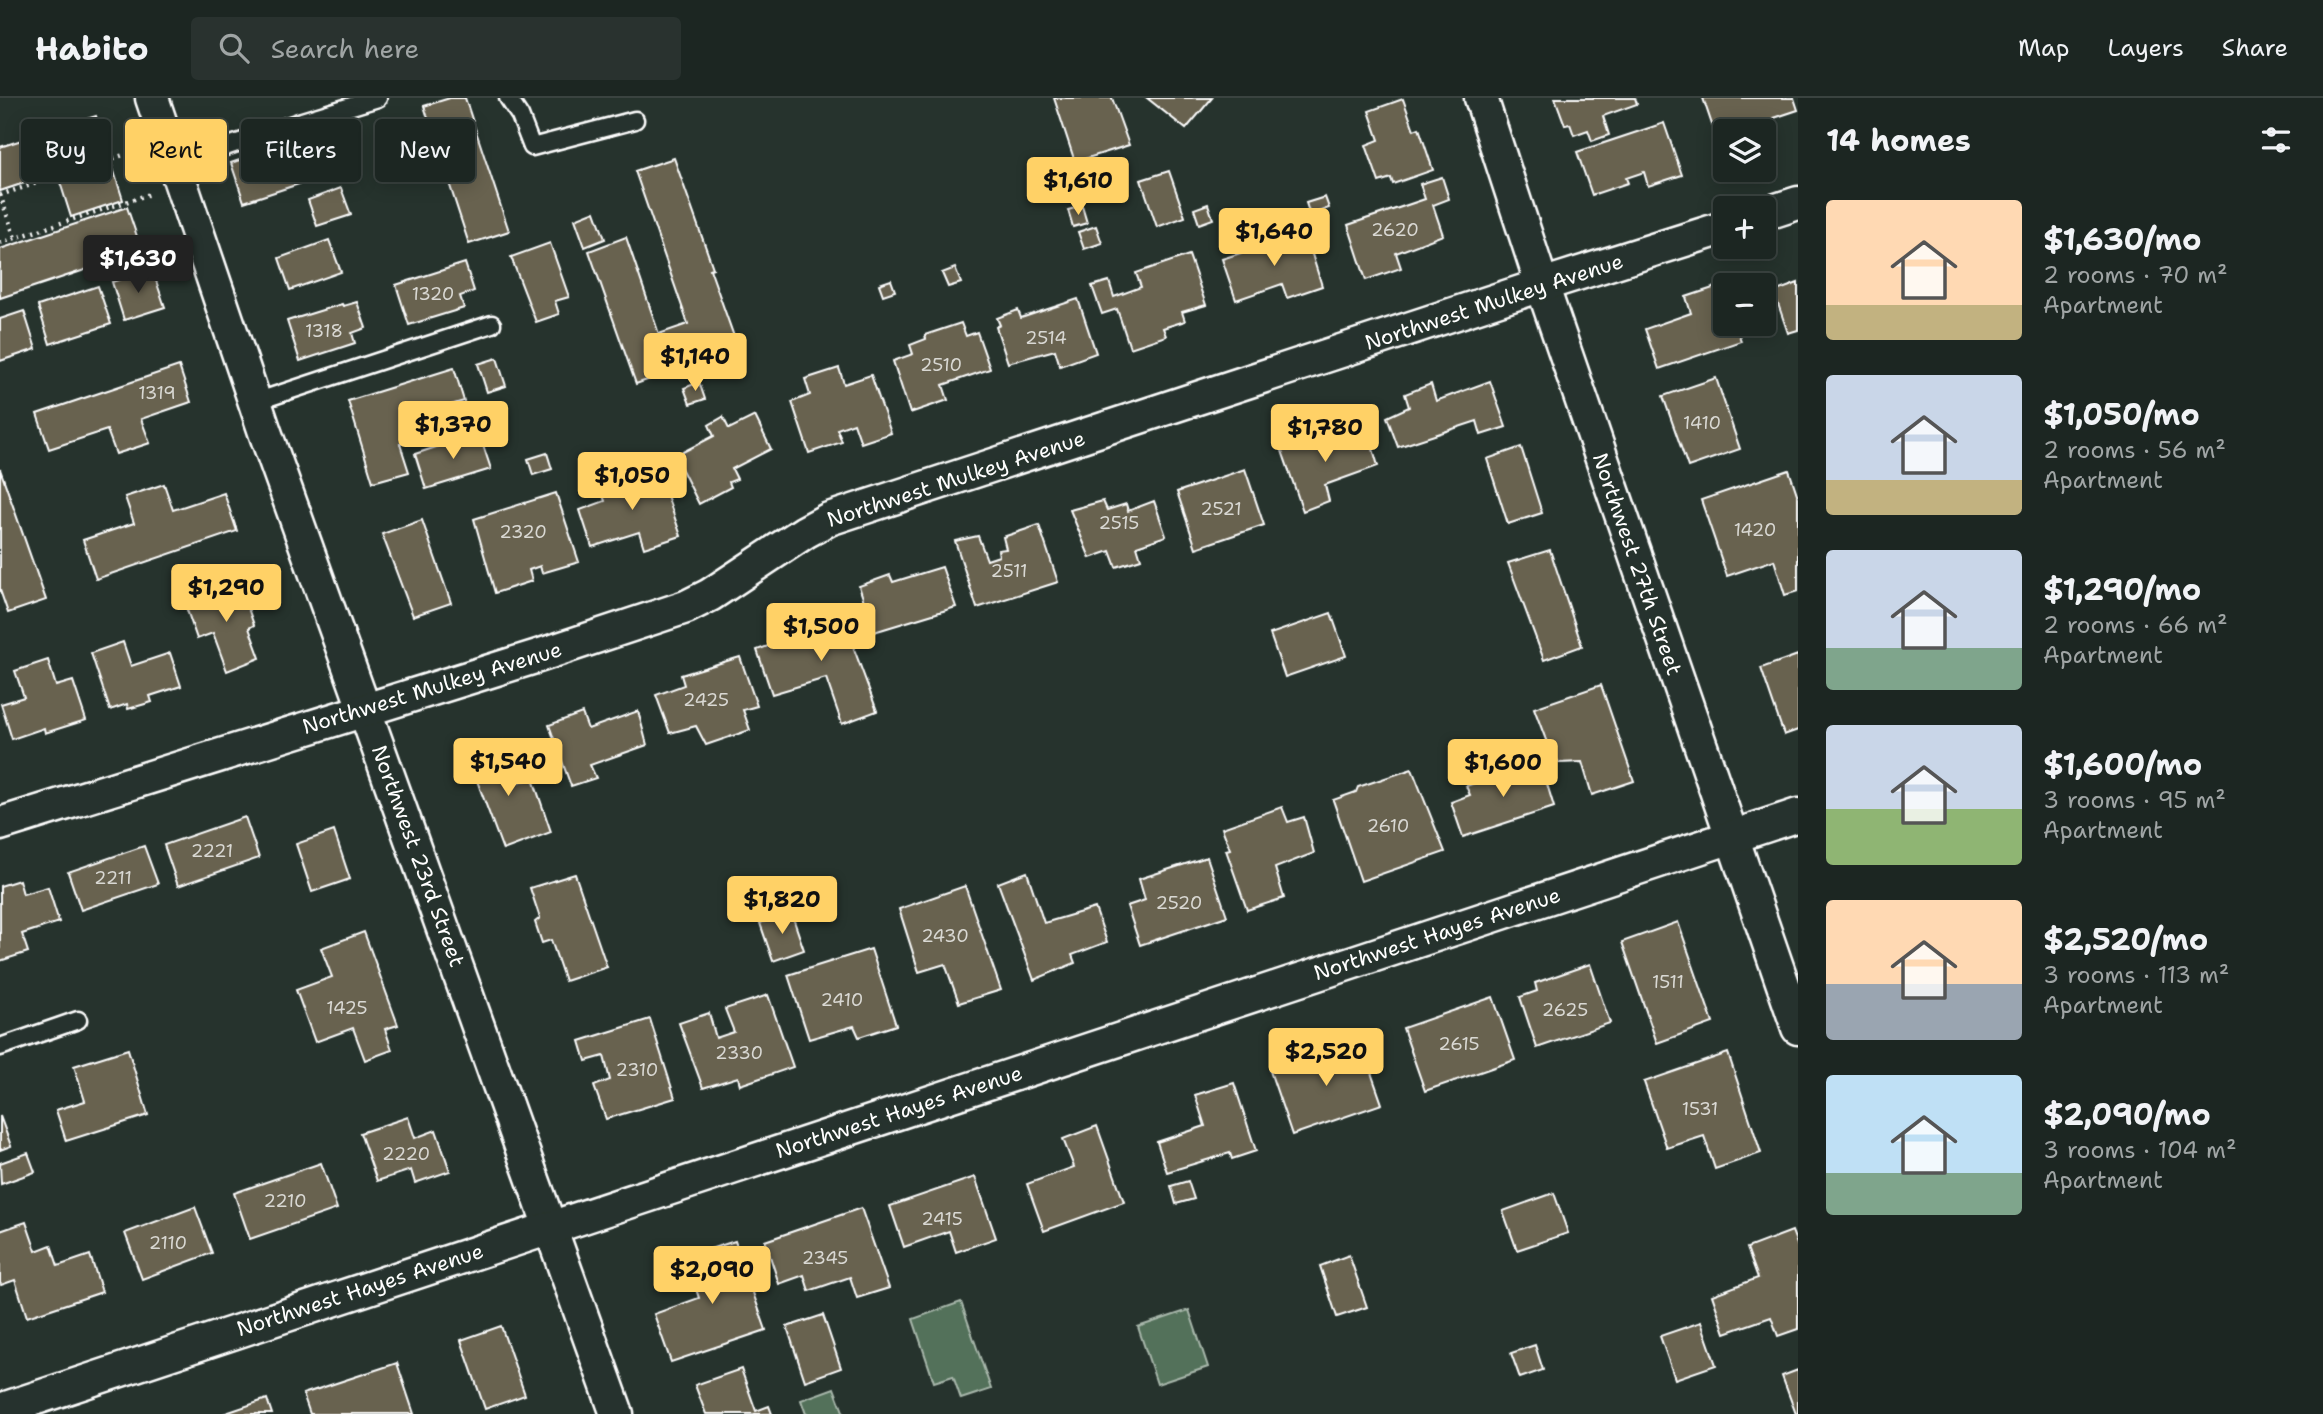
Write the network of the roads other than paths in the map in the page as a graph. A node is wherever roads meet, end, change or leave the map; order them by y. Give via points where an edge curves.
1 (378, 98) edge
2 (508, 98) edge
3 (1481, 98) edge
4 (157, 99) edge
5 (163, 119) edge
6 (635, 120) dead end
7 (227, 146) edge
8 (181, 182) edge
9 (1798, 203) edge
10 (1776, 210) edge
11 (1713, 231) edge
12 (1542, 285) junction
13 (492, 324) dead end
14 (256, 402) junction
15 (365, 709) junction
16 (1798, 815) edge
17 (0, 824) edge
18 (1731, 837) junction
19 (78, 1020) dead end
20 (1798, 1028) edge
21 (0, 1047) edge
22 (551, 1226) junction
23 (0, 1410) edge
24 (617, 1414) edge

1 - 7 lane
2 - 6 lane via 532,147
3 - 12 street, Northwest 27th Street
4 - 5 street, Northwest 23rd Street
8 - 14 street, Northwest 23rd Street
9 - 10 street
11 - 12 street, Northwest Mulkey Avenue
12 - 15 street, Northwest Mulkey Avenue via 829,519 686,607
12 - 18 street, Northwest 27th Street
13 - 14 lane
14 - 15 street, Northwest 23rd Street
15 - 17 street, Northwest Mulkey Avenue
15 - 22 street, Northwest 23rd Street
16 - 18 street, Northwest Hayes Avenue
18 - 20 street, Northwest 27th Street
18 - 22 street, Northwest Hayes Avenue
19 - 21 lane
22 - 23 street, Northwest Hayes Avenue
22 - 24 street, Northwest 23rd Street

